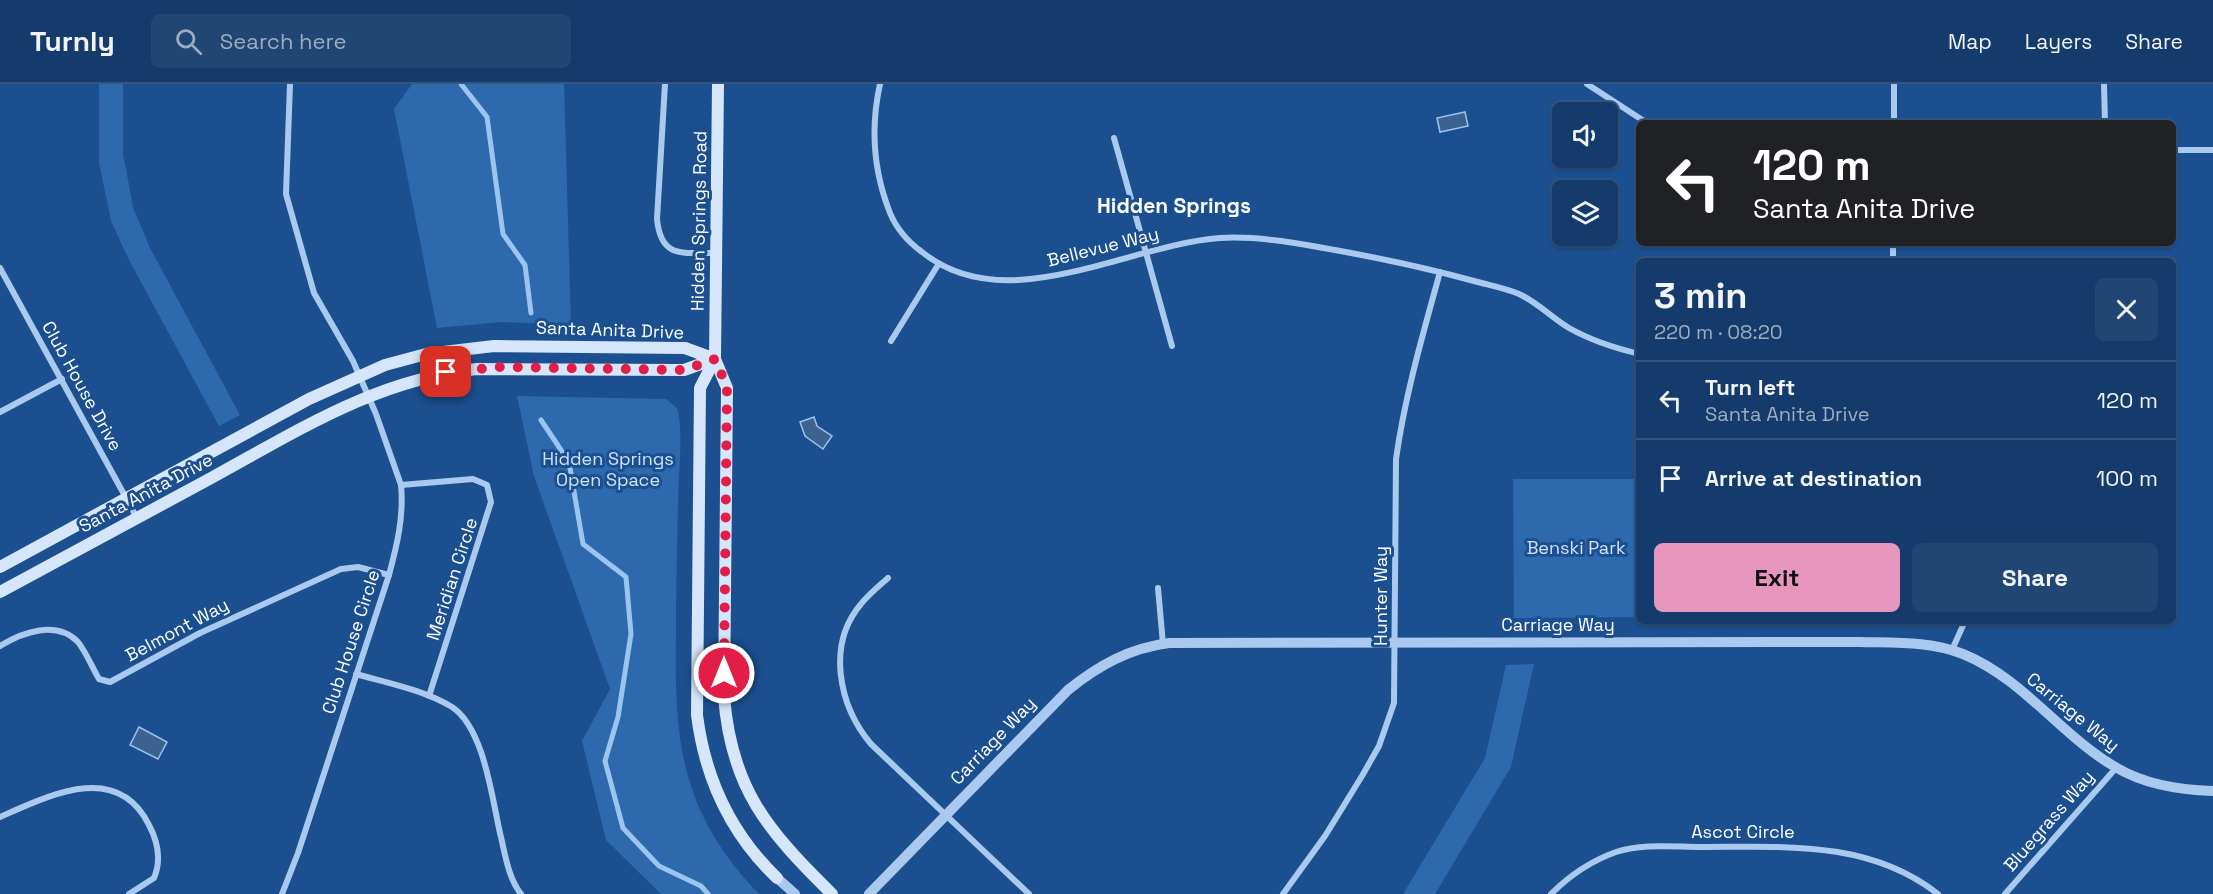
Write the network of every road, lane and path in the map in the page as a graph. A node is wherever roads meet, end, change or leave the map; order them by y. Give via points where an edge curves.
1 (290, 84) edge
2 (665, 84) edge
3 (718, 84) edge
4 (880, 84) edge
5 (1587, 84) edge
6 (1894, 84) edge
7 (2104, 84) edge
8 (1642, 120) edge
9 (1894, 120) edge
10 (2105, 120) edge
11 (1114, 138) dead end
12 (2176, 150) edge
13 (2213, 150) edge
14 (1146, 250) junction
15 (716, 253) junction
16 (938, 265) junction
17 (0, 268) edge
18 (1440, 272) junction
19 (891, 340) dead end
20 (1172, 346) dead end
21 (1636, 353) edge
22 (715, 359) junction
23 (360, 375) junction
24 (62, 379) junction
25 (369, 396) junction
26 (0, 412) edge
27 (401, 485) junction
28 (126, 498) junction
29 (137, 518) junction
30 (0, 567) edge
31 (388, 575) junction
32 (888, 578) dead end
33 (1158, 588) dead end
34 (0, 592) edge
35 (1964, 624) edge
36 (1396, 642) junction
37 (1163, 644) junction
38 (0, 646) edge
39 (1952, 650) junction
40 (356, 674) junction
41 (429, 696) junction
42 (2116, 768) junction
43 (2213, 791) edge
44 (946, 814) junction
45 (0, 817) edge
46 (777, 878) joint
47 (129, 894) edge
48 (282, 894) edge
49 (521, 894) edge
50 (795, 894) edge
51 (832, 894) edge
52 (869, 894) edge
53 (1029, 894) edge
54 (1283, 894) edge
55 (1551, 894) edge
56 (1938, 894) edge
57 (2005, 894) edge

1 - 23 street, Club House Circle via 286,194 314,293
2 - 15 street via 658,235 676,253
3 - 15 main road, Hidden Springs Road
4 - 16 street, Bellevue Way via 873,135 884,196 894,223 907,241
5 - 8 street
6 - 9 street
7 - 10 street
11 - 14 street
12 - 13 street
14 - 16 street, Bellevue Way via 1024,281 983,280
14 - 18 street, Bellevue Way via 1220,238 1254,238
14 - 20 street
15 - 22 main road, Hidden Springs Road
16 - 19 street
17 - 24 street, Club House Drive
18 - 21 street, Bellevue Way via 1519,294 1568,328 1602,345
18 - 36 street, Hunter Way via 1422,332 1396,459
22 - 23 main road, Santa Anita Drive via 685,348 494,345 426,354
22 - 25 main road, Santa Anita Drive via 684,370 500,367 446,372 394,385
22 - 46 main road, Hidden Springs Road via 700,388 697,715 707,765 727,817
22 - 51 main road, Hidden Springs Road via 727,387 724,696 730,745 744,784 774,834
23 - 25 street, Club House Circle
23 - 28 main road, Santa Anita Drive
24 - 26 street
24 - 28 street, Club House Drive
25 - 27 street, Club House Circle
25 - 29 main road, Santa Anita Drive
27 - 31 street, Club House Circle via 400,531
27 - 41 street, Meridian Circle via 473,479 486,485 491,502
28 - 29 street, Club House Drive
28 - 30 main road, Santa Anita Drive
29 - 34 main road, Santa Anita Drive
31 - 38 street, Belmont Way via 358,567 341,569 200,633 110,682 99,679 79,643 57,630 27,633
31 - 40 street, Club House Circle
32 - 44 street via 860,604 844,633 843,693 860,731
33 - 37 street
35 - 39 street
36 - 37 street, Carriage Way
36 - 39 street, Carriage Way via 1860,642 1923,644
36 - 54 street, Hunter Way via 1394,703 1379,746 1325,836
37 - 44 street, Carriage Way via 1117,657 1079,681
39 - 42 street, Carriage Way via 2007,679
40 - 41 street
40 - 48 street, Club House Circle
41 - 49 street via 453,708 469,724 482,757 510,873
42 - 43 street, Carriage Way via 2172,788
42 - 57 street, Bluegrass Way
44 - 52 street, Carriage Way
44 - 53 street
45 - 47 street via 59,792 85,788 117,790 128,796 146,818 159,856 154,878
46 - 50 street, Hidden Springs Road
55 - 56 street, Ascot Circle via 1581,869 1635,847 1810,847 1859,855 1902,870

